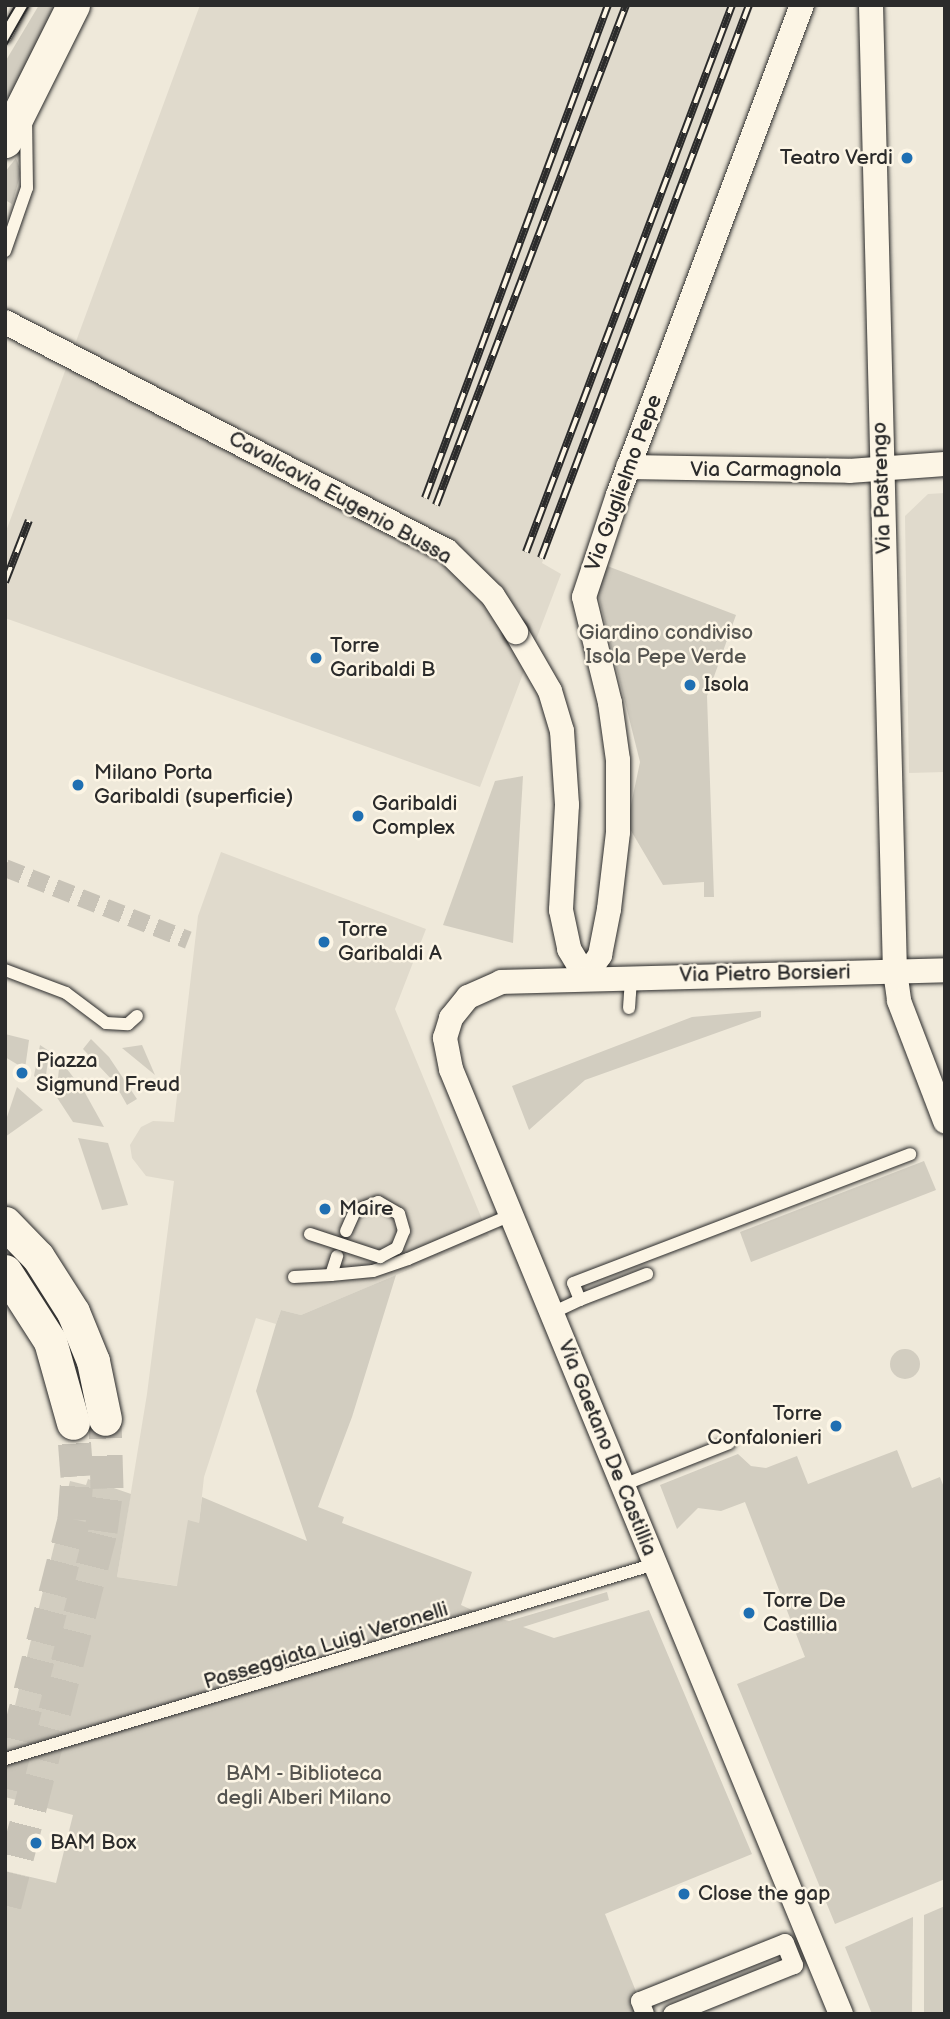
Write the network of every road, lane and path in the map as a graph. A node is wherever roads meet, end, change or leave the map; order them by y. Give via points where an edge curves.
1 (23, 5) edge
2 (73, 5) edge
3 (802, 5) edge
4 (871, 5) edge
5 (5, 37) edge
6 (24, 106) junction
7 (5, 141) edge
8 (5, 251) edge
9 (5, 322) edge
10 (945, 464) edge
11 (628, 467) junction
12 (881, 468) junction
13 (5, 970) edge
14 (945, 970) edge
15 (895, 971) junction
16 (585, 976) junction
17 (631, 976) junction
18 (629, 1008) dead end
19 (137, 1016) dead end
20 (945, 1121) edge
21 (910, 1154) dead end
22 (511, 1215) junction
23 (5, 1223) edge
24 (346, 1231) dead end
25 (310, 1234) dead end
26 (337, 1256) dead end
27 (5, 1271) edge
28 (647, 1274) dead end
29 (331, 1275) junction
30 (294, 1277) dead end
31 (580, 1300) junction
32 (552, 1313) junction
33 (105, 1419) tunnel mouth
34 (72, 1423) tunnel mouth
35 (729, 1443) dead end
36 (623, 1485) junction
37 (655, 1564) junction
38 (5, 1759) edge
39 (645, 2014) edge
40 (672, 2014) edge
41 (841, 2014) edge

1 - 5 lane
2 - 6 main road
3 - 11 street, Via Guglielmo Pepe
4 - 12 street, Via Pastrengo
6 - 7 main road
6 - 8 lane via 29,178
9 - 16 street, Cavalcavia Eugenio Bussa, bridge via 447,551 493,596 550,691 562,731 568,805 561,910 569,949
10 - 12 street, Via Carmagnola
11 - 12 street, Via Carmagnola
11 - 16 street, Via Guglielmo Pepe via 584,597 610,703 618,760 618,832 609,909 600,955
12 - 15 street, Via Pastrengo
13 - 19 lane via 66,993 106,1023 128,1024
14 - 15 street, Via Pietro Borsieri
15 - 17 street, Via Pietro Borsieri
15 - 20 street, Via Pastrengo via 899,1001
16 - 17 street, Via Pietro Borsieri
16 - 22 street, Via Gaetano De Castillia via 501,982 481,988 468,996 447,1027 451,1069
17 - 18 lane
21 - 31 lane via 573,1283
22 - 29 lane via 408,1259 373,1270
22 - 32 street, Via Gaetano De Castillia
23 - 33 main road via 38,1257 73,1312 93,1361
24 - 25 lane, bridge via 355,1211 378,1202 399,1214 404,1231 397,1248 380,1257
26 - 29 lane
27 - 34 main road via 50,1341
28 - 31 lane
29 - 30 lane
31 - 32 lane
32 - 36 street, Via Gaetano De Castillia
35 - 36 lane
36 - 37 street, Via Gaetano De Castillia
37 - 38 lane, Passeggiata Luigi Veronelli
37 - 41 street, Via Gaetano De Castillia
39 - 40 street via 640,2001 785,1942 794,1965

